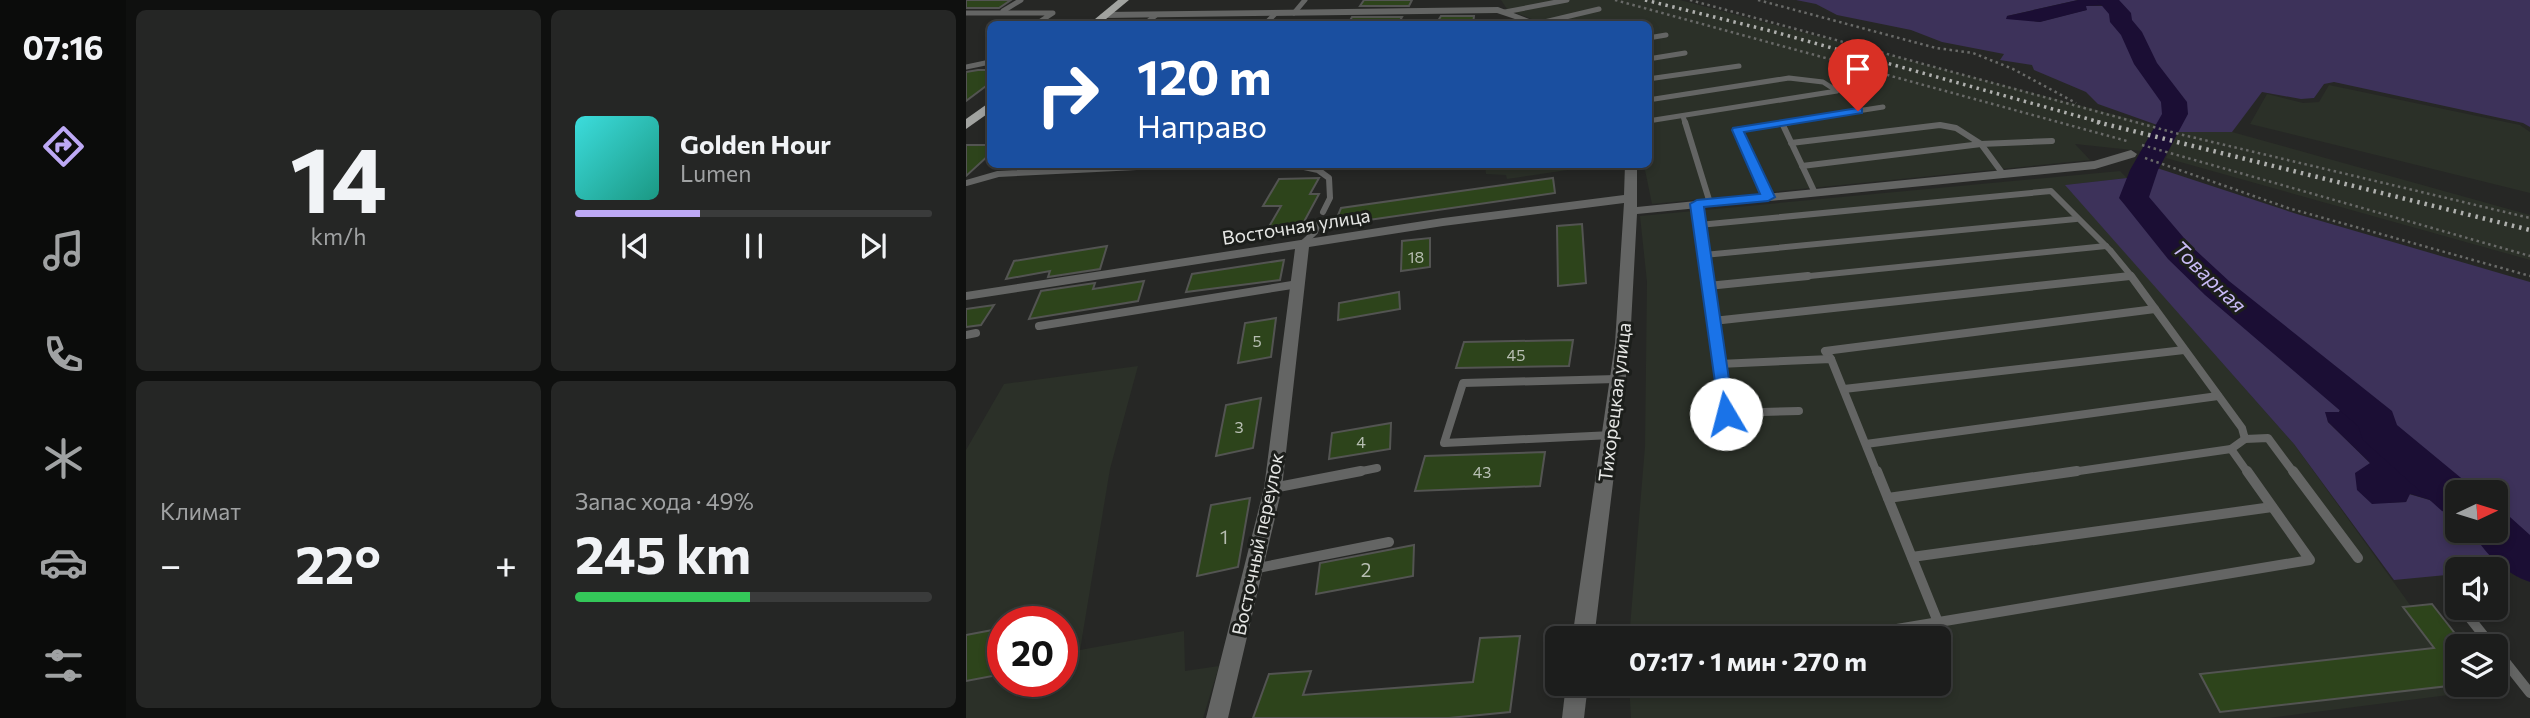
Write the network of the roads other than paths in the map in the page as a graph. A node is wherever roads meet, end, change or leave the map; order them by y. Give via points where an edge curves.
1 (1021, 0) edge
2 (1124, 0) edge
3 (1305, 0) edge
4 (1567, 0) edge
5 (1599, 9) dead end
6 (1502, 11) junction
7 (1002, 12) junction
8 (966, 13) edge
9 (1276, 13) junction
10 (1294, 13) junction
11 (1105, 15) junction
12 (1156, 15) junction
13 (994, 16) dead end
14 (1040, 21) edge
15 (1098, 21) edge
16 (1149, 21) edge
17 (1268, 21) edge
18 (1529, 21) edge
19 (1549, 21) edge
20 (1666, 35) dead end
21 (1652, 37) edge
22 (1685, 53) dead end
23 (987, 57) edge
24 (1652, 58) edge
25 (980, 62) junction
26 (987, 62) edge
27 (1739, 66) dead end
28 (966, 67) edge
29 (1652, 78) edge
30 (1652, 99) edge
31 (1883, 107) dead end
32 (987, 108) edge
33 (1684, 116) junction
34 (1652, 120) edge
35 (1782, 123) junction
36 (966, 125) edge
37 (2052, 141) dead end
38 (1791, 143) junction
39 (1981, 144) junction
40 (2138, 152) road end
41 (1802, 166) junction
42 (1117, 168) edge
43 (1309, 168) edge
44 (1632, 168) edge
45 (2003, 174) junction
46 (966, 183) edge
47 (1815, 192) junction
48 (1768, 197) junction
49 (1703, 204) junction
50 (1632, 205) junction
51 (1323, 212) dead end
52 (2076, 219) junction
53 (1318, 223) dead end
54 (1699, 225) junction
55 (1303, 243) junction
56 (2106, 246) junction
57 (1704, 255) junction
58 (2130, 276) junction
59 (1298, 284) junction
60 (1708, 286) junction
61 (966, 296) edge
62 (2155, 309) junction
63 (1713, 321) junction
64 (1039, 326) dead end
65 (975, 333) dead end
66 (966, 335) edge
67 (2184, 350) junction
68 (1831, 359) junction
69 (1719, 365) junction
70 (1616, 379) junction
71 (1844, 389) junction
72 (2218, 396) junction
73 (1798, 411) dead end
74 (1612, 435) junction
75 (2245, 439) junction
76 (1866, 444) junction
77 (2231, 449) junction
78 (1377, 468) dead end
79 (1273, 488) junction
80 (1888, 498) junction
81 (2272, 507) junction
82 (1390, 542) dead end
83 (1912, 557) junction
84 (2358, 558) dead end
85 (1253, 569) junction
86 (2471, 620) edge
87 (1938, 622) junction
88 (1585, 626) edge
89 (1914, 626) edge
90 (2482, 634) edge
91 (2508, 665) edge
92 (2530, 693) edge
93 (1576, 696) edge
94 (1217, 718) edge
95 (1573, 718) edge

1 - 7 lane
2 - 11 main road
3 - 10 lane
4 - 6 lane
5 - 19 lane
6 - 10 street
6 - 18 street
7 - 8 lane
7 - 13 lane
7 - 14 lane via 1053,13
9 - 10 street
9 - 12 street
9 - 17 lane
11 - 12 street
11 - 15 main road
12 - 16 lane
20 - 21 lane
22 - 24 lane
23 - 25 lane
25 - 26 lane
25 - 28 lane
27 - 29 lane
30 - 33 lane via 1788,78 1823,82 1838,91
31 - 35 lane
32 - 36 main road
33 - 34 lane
33 - 49 lane
35 - 38 lane
35 - 48 lane via 1737,130
37 - 39 lane
38 - 39 lane via 1940,125 1956,128
38 - 41 lane
39 - 41 lane
39 - 45 lane
40 - 45 street, Восточная улица via 2095,165
41 - 47 lane
42 - 46 lane via 998,174
43 - 51 lane via 1329,178 1330,198
44 - 50 street, Тихорецкая улица
45 - 47 street, Восточная улица
47 - 48 street, Восточная улица
48 - 49 street, Восточная улица
49 - 50 street, Восточная улица
49 - 54 lane
50 - 55 street, Восточная улица via 1443,222
50 - 70 street, Тихорецкая улица
52 - 54 lane via 2051,191
52 - 56 lane via 2087,223
52 - 57 lane
53 - 55 lane
54 - 57 lane
55 - 59 street, Восточный переулок
55 - 61 street, Восточная улица
56 - 58 lane
56 - 60 lane
57 - 60 lane
58 - 62 lane
58 - 63 lane
59 - 64 lane
59 - 79 street, Восточный переулок
60 - 63 lane
62 - 67 lane
62 - 68 lane via 1825,351
63 - 69 lane
65 - 66 lane
67 - 71 lane
67 - 72 lane
68 - 69 lane
68 - 71 lane
69 - 73 lane via 1726,414
70 - 74 street, Тихорецкая улица
70 - 74 lane via 1463,383 1444,443
71 - 76 lane
72 - 75 lane
72 - 76 lane
74 - 88 street, Тихорецкая улица
75 - 77 lane
75 - 84 lane via 2268,438
76 - 80 lane
77 - 80 lane
77 - 81 lane
78 - 79 lane
79 - 85 street, Восточный переулок
80 - 83 lane
81 - 83 lane
81 - 87 lane via 2310,559
82 - 85 lane
83 - 87 lane
85 - 94 street, Восточный переулок
86 - 90 lane
87 - 89 lane
91 - 92 lane
93 - 95 street

